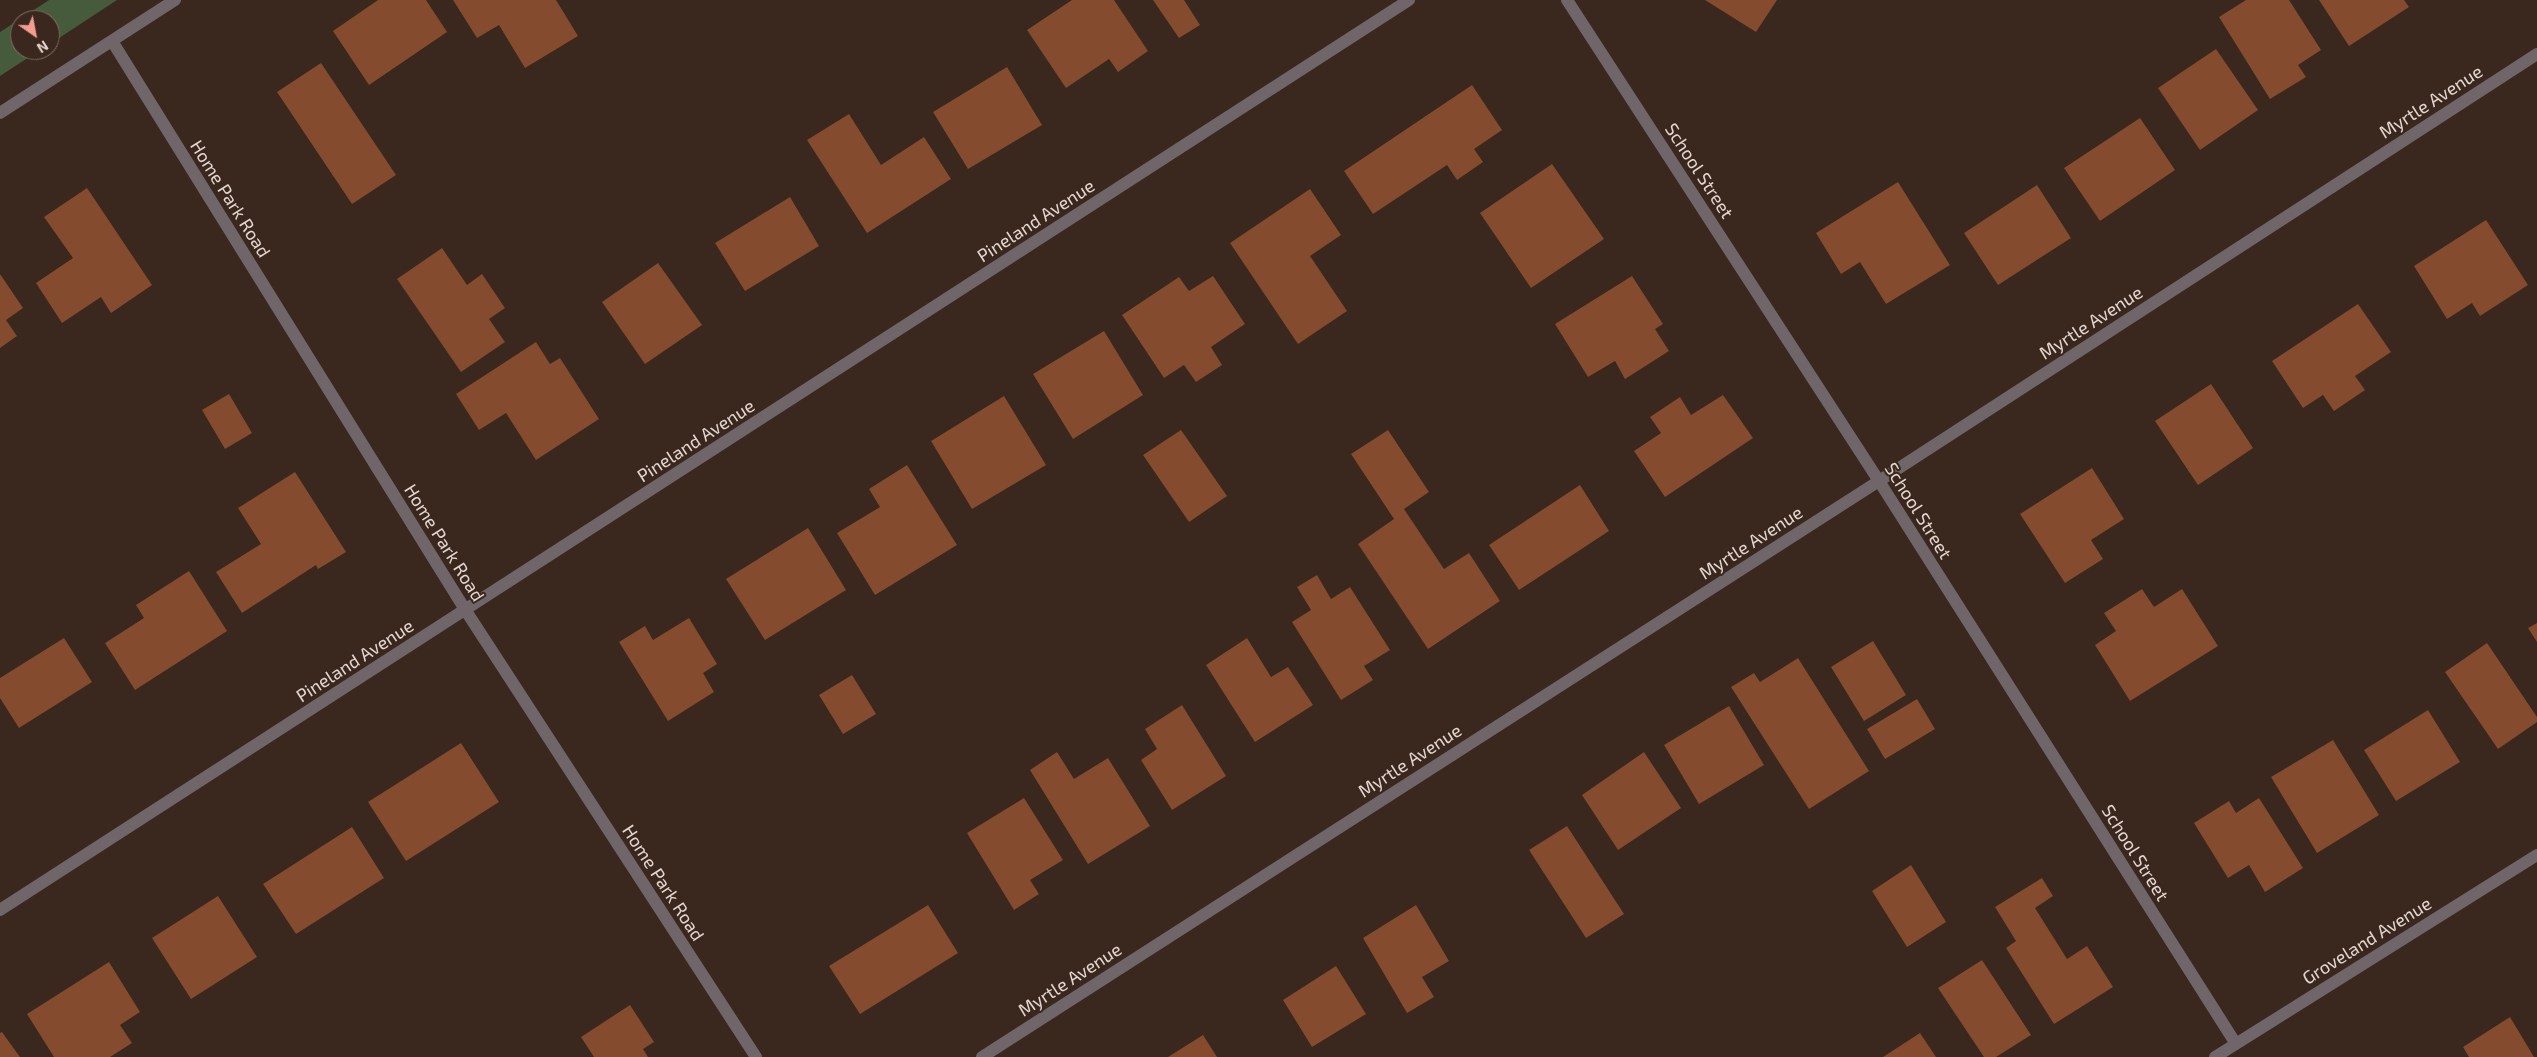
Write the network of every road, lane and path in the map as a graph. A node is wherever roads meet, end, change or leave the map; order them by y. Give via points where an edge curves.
1 (175, 0) edge
2 (1409, 0) edge
3 (1568, 0) edge
4 (112, 41) junction
5 (2537, 54) edge
6 (0, 112) edge
7 (1879, 481) junction
8 (466, 611) junction
9 (2537, 855) edge
10 (0, 910) edge
11 (2236, 1044) junction
12 (756, 1057) edge
13 (982, 1057) edge
14 (2215, 1057) edge

1 - 4 street
2 - 8 street, Pineland Avenue
3 - 7 street, School Street
4 - 6 street
4 - 8 street, Home Park Road
5 - 7 street, Myrtle Avenue
7 - 11 street, School Street
7 - 13 street, Myrtle Avenue
8 - 10 street, Pineland Avenue
8 - 12 street, Home Park Road
9 - 11 street, Groveland Avenue
11 - 14 street, Groveland Avenue

